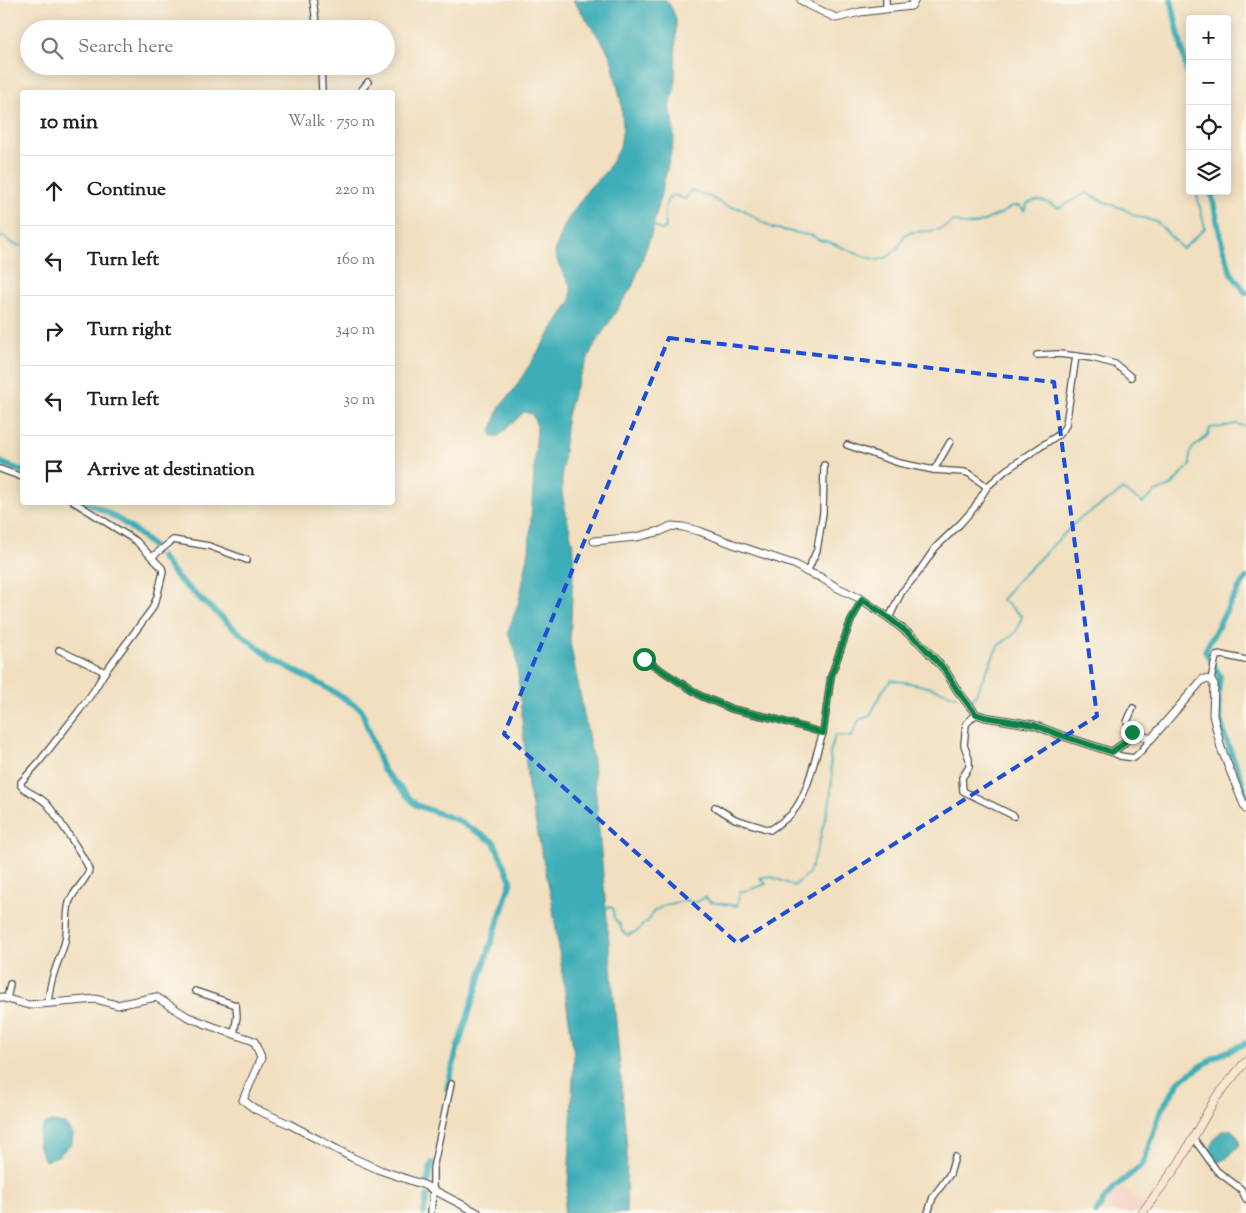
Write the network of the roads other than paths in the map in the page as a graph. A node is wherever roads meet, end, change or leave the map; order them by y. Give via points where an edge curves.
1 (313, 0) edge
2 (801, 0) edge
3 (886, 0) edge
4 (915, 0) edge
5 (810, 3) edge
6 (886, 9) junction
7 (316, 20) edge
8 (321, 75) edge
9 (368, 82) dead end
10 (322, 90) edge
11 (362, 90) edge
12 (1037, 355) dead end
13 (1076, 356) junction
14 (1131, 376) dead end
15 (950, 442) dead end
16 (847, 445) dead end
17 (824, 465) dead end
18 (0, 469) edge
19 (934, 470) junction
20 (20, 476) edge
21 (987, 487) junction
22 (79, 505) edge
23 (594, 541) dead end
24 (152, 557) junction
25 (247, 560) dead end
26 (807, 572) junction
27 (862, 599) junction
28 (889, 618) junction
29 (60, 650) dead end
30 (644, 659) dead end
31 (1246, 660) edge
32 (105, 672) junction
33 (1211, 680) junction
34 (1134, 708) dead end
35 (976, 714) junction
36 (1132, 732) junction
37 (823, 733) junction
38 (1151, 739) junction
39 (1112, 752) junction
40 (715, 807) dead end
41 (1246, 808) edge
42 (1014, 816) dead end
43 (10, 984) dead end
44 (195, 992) dead end
45 (3, 998) edge
46 (48, 1003) junction
47 (234, 1034) junction
48 (1246, 1061) edge
49 (451, 1084) dead end
50 (1194, 1139) junction
51 (955, 1157) dead end
52 (1244, 1187) edge
53 (433, 1190) junction
54 (1246, 1198) edge
55 (431, 1213) edge
56 (478, 1213) edge
57 (928, 1213) edge
58 (1142, 1213) edge

1 - 7 street
2 - 5 street
3 - 6 street
4 - 6 street via 911,6
5 - 6 street via 836,18
8 - 10 street
9 - 11 street
12 - 13 street
13 - 14 street via 1115,364
13 - 21 street via 1063,430
15 - 19 street
16 - 19 street via 899,463
17 - 26 street via 823,513 817,550
18 - 20 street
19 - 21 street via 964,472
21 - 28 street via 974,508 935,548 901,593
22 - 24 street via 136,541
23 - 26 street via 636,537 671,526 682,527 796,565
24 - 25 street via 173,540 209,546
24 - 32 street via 163,572 157,597 152,609
26 - 27 street
27 - 28 street
27 - 37 street via 831,676
28 - 35 street via 919,642 945,670
29 - 32 street
30 - 37 street via 701,696 732,709
31 - 33 street via 1216,656
32 - 46 street via 84,704 21,782 24,789 46,803 83,856 89,871 70,901 65,943
33 - 38 street via 1203,679
33 - 41 street via 1214,684 1213,715 1221,748
34 - 36 street via 1127,722
35 - 39 street via 1034,725
35 - 42 street via 966,724 964,745 969,766 962,778 963,791
36 - 38 street
36 - 39 street
37 - 40 street via 798,805 770,830 735,819
38 - 39 street via 1134,758
43 - 45 street
44 - 47 street via 236,1005
45 - 46 street via 30,1005
46 - 47 street via 96,999 118,1005 156,997 188,1018
47 - 53 street via 254,1040 261,1058 243,1100 353,1158
48 - 50 main road via 1215,1099
49 - 53 street via 433,1168
50 - 52 street via 1217,1172
50 - 58 main road
51 - 57 street via 950,1174 933,1197
52 - 54 street
53 - 55 street
53 - 56 street

